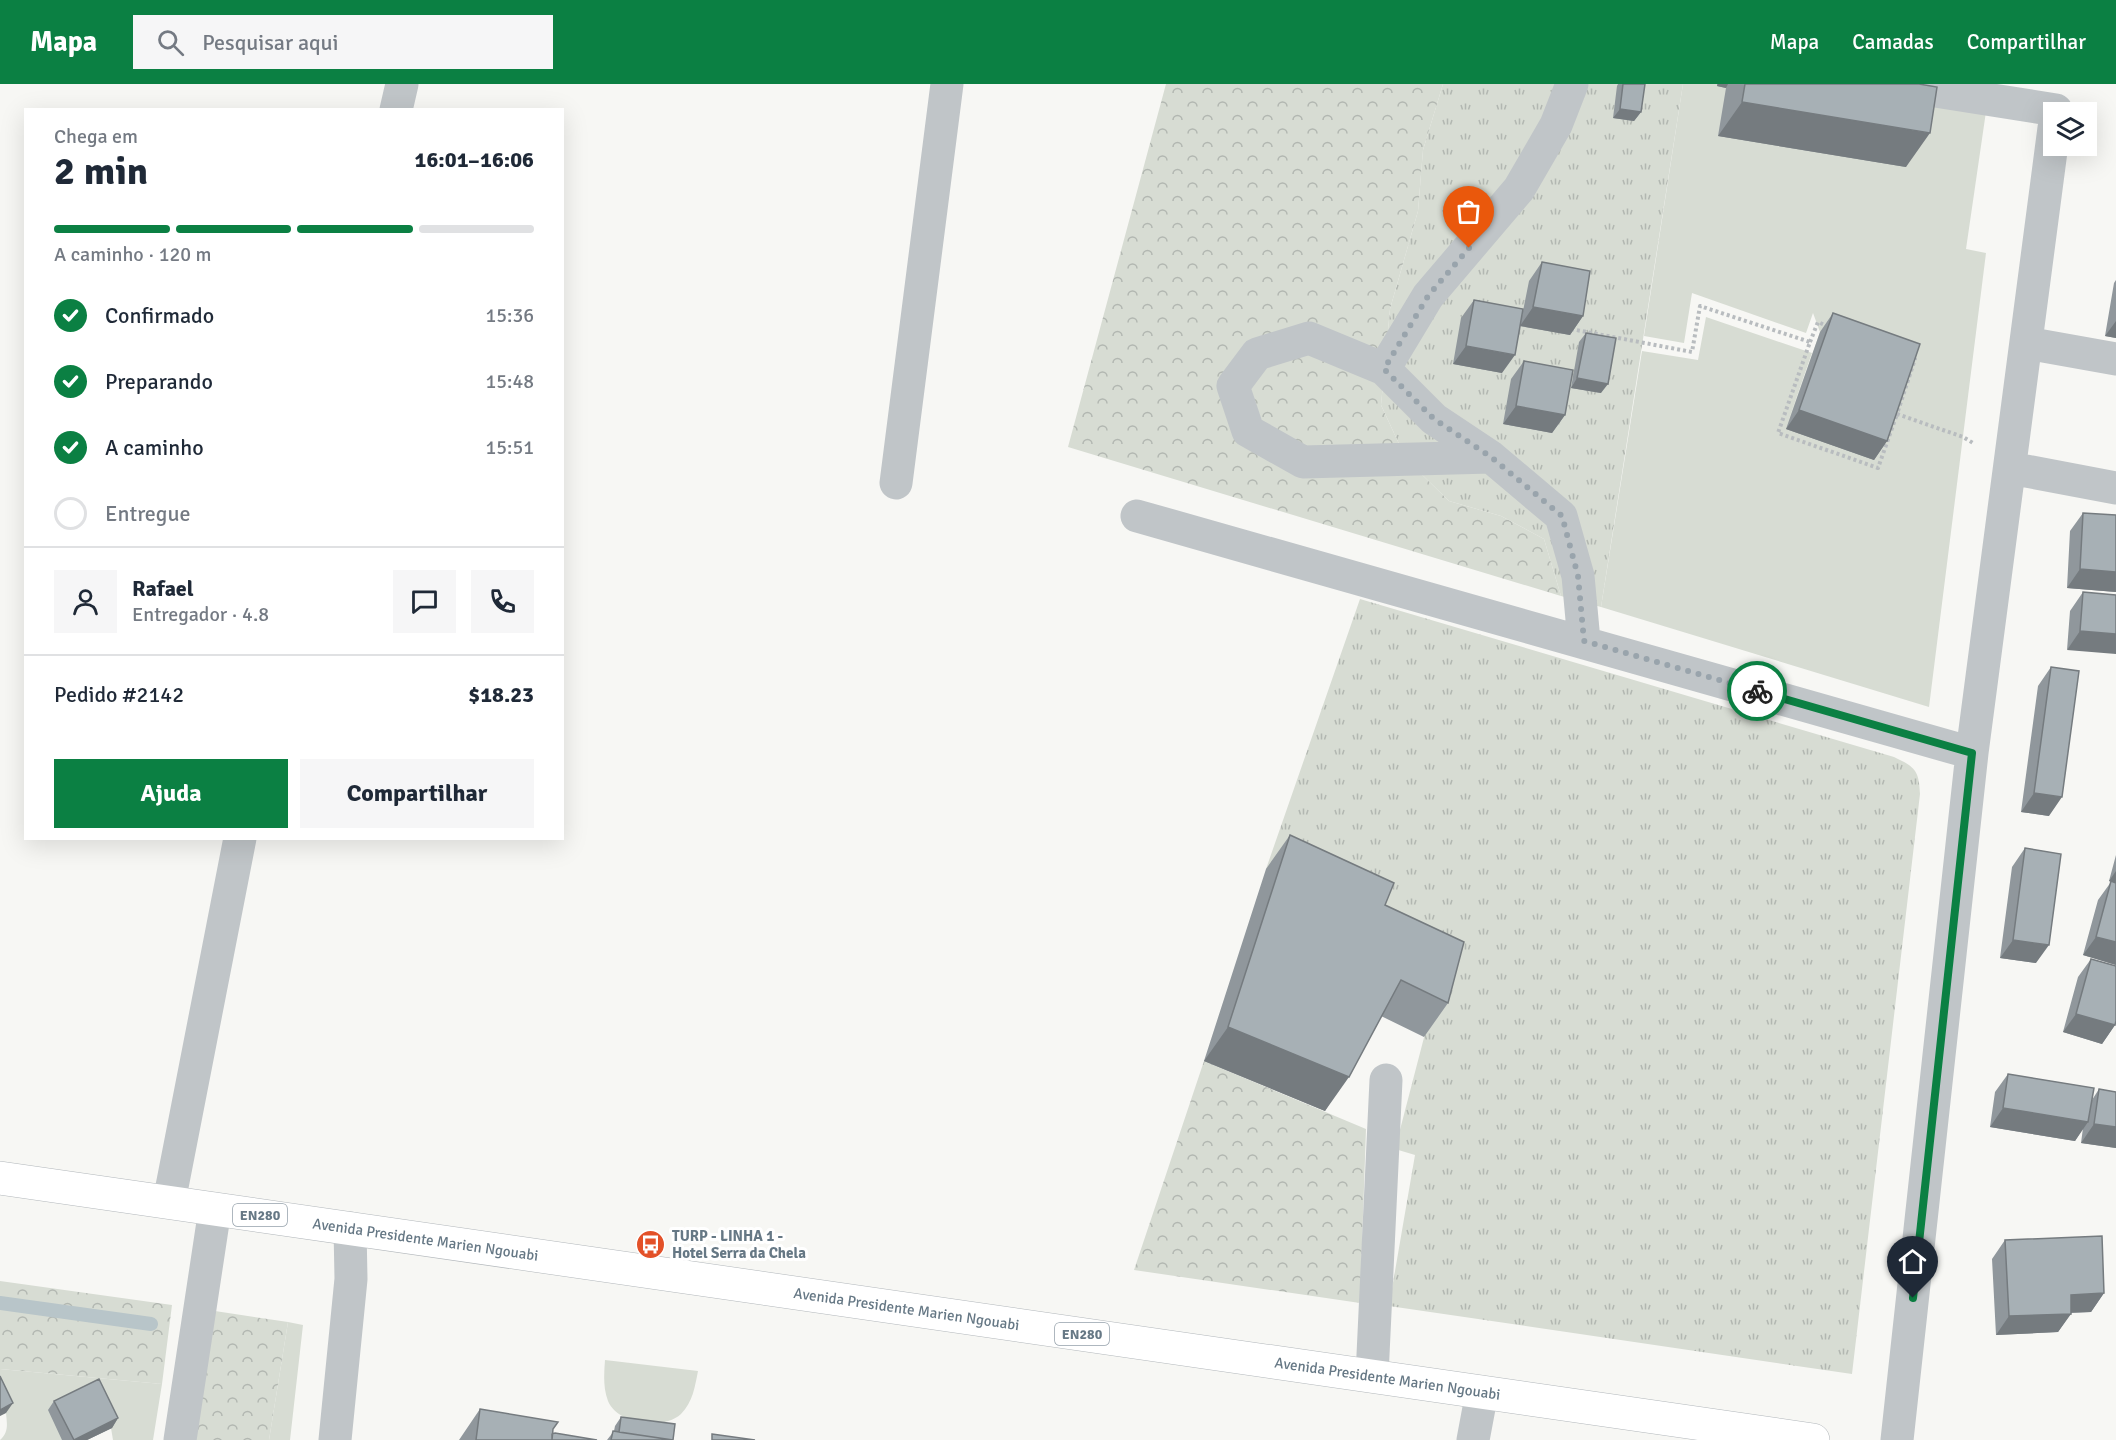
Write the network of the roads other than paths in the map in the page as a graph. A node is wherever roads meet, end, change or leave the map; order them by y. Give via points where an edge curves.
1 (402, 84) edge
2 (947, 84) edge
3 (1572, 84) edge
4 (1890, 84) edge
5 (2043, 107) edge
6 (396, 108) edge
7 (2050, 156) edge
8 (2026, 343) junction
9 (2116, 359) edge
10 (1384, 369) junction
11 (1491, 457) junction
12 (2010, 468) junction
13 (896, 483) dead end
14 (2116, 488) edge
15 (1137, 516) dead end
16 (1584, 641) junction
17 (1972, 753) junction
18 (240, 840) edge
19 (1386, 1080) dead end
20 (0, 1178) edge
21 (169, 1202) junction
22 (215, 1209) junction
23 (350, 1228) junction
24 (1372, 1376) junction
25 (1482, 1392) junction
26 (180, 1440) edge
27 (335, 1440) edge
28 (1473, 1440) edge
29 (1813, 1440) edge
30 (1897, 1440) edge

1 - 6 street
2 - 13 street
3 - 10 street via 1556,125 1520,189 1428,296
4 - 5 street
7 - 8 street
8 - 9 street
8 - 12 street
10 - 11 street via 1434,419
10 - 11 street via 1309,338 1257,354 1233,386 1248,432 1303,462
11 - 16 street via 1562,516 1578,576
12 - 14 street
12 - 17 street
15 - 16 street
16 - 17 street
17 - 30 street
18 - 21 street
19 - 24 street
20 - 21 main road, Avenida Presidente Marien Ngouabi / EN280
21 - 22 main road, Avenida Presidente Marien Ngouabi / EN280
22 - 23 main road, Avenida Presidente Marien Ngouabi / EN280
22 - 26 street
23 - 24 main road, Avenida Presidente Marien Ngouabi / EN280
23 - 27 street via 351,1279
24 - 25 main road, Avenida Presidente Marien Ngouabi / EN280
25 - 28 street
25 - 29 main road, Avenida Presidente Marien Ngouabi / EN280

